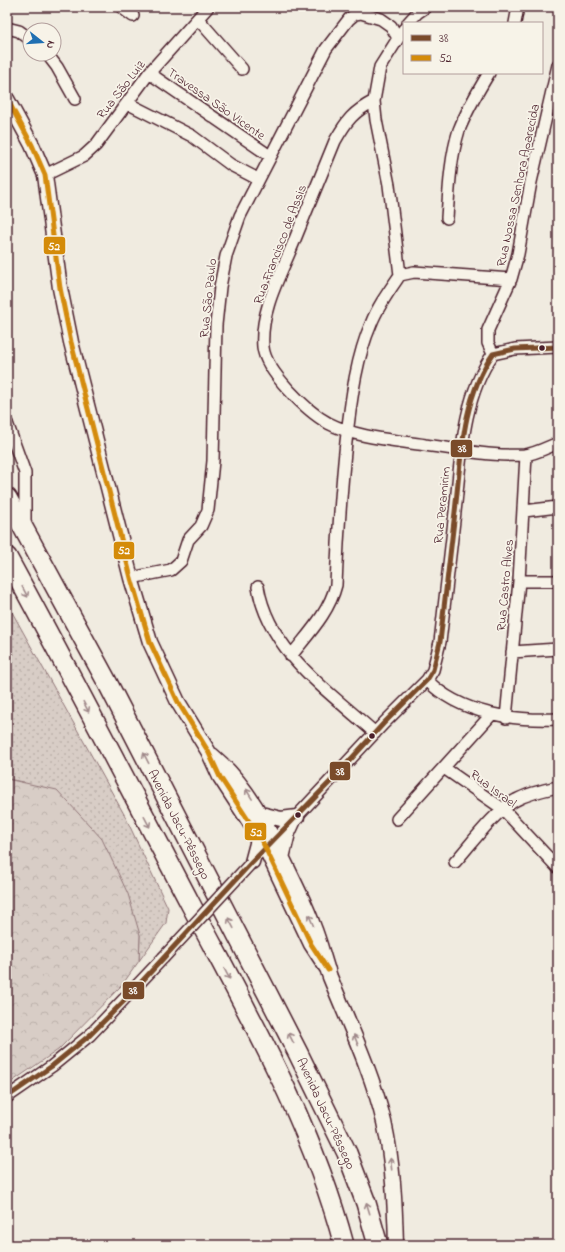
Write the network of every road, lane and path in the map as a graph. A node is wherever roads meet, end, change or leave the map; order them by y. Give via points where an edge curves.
1 (121, 7) edge
2 (208, 7) edge
3 (426, 7) edge
4 (518, 7) edge
5 (132, 16) dead end
6 (198, 19) junction
7 (409, 22) edge
8 (515, 22) edge
9 (7, 28) edge
10 (22, 33) edge
11 (401, 33) edge
12 (53, 62) edge
13 (558, 66) edge
14 (242, 70) dead end
15 (149, 73) junction
16 (488, 74) edge
17 (7, 99) edge
18 (75, 99) dead end
19 (374, 101) junction
20 (127, 103) junction
21 (270, 156) junction
22 (45, 175) junction
23 (258, 179) junction
24 (447, 218) dead end
25 (400, 275) junction
26 (511, 280) junction
27 (558, 347) edge
28 (493, 354) junction
29 (7, 423) edge
30 (348, 431) junction
31 (558, 443) edge
32 (462, 450) junction
33 (526, 455) junction
34 (7, 498) edge
35 (558, 507) edge
36 (524, 511) junction
37 (25, 532) junction
38 (7, 557) edge
39 (131, 578) junction
40 (519, 581) junction
41 (558, 582) edge
42 (258, 587) dead end
43 (558, 649) edge
44 (512, 652) junction
45 (291, 656) junction
46 (427, 680) junction
47 (492, 714) junction
48 (506, 718) junction
49 (558, 719) edge
50 (375, 733) junction
51 (208, 751) junction
52 (444, 768) junction
53 (558, 787) edge
54 (503, 809) junction
55 (261, 814) junction
56 (295, 818) junction
57 (397, 819) dead end
58 (259, 836) junction
59 (270, 845) junction
60 (282, 858) junction
61 (455, 862) dead end
62 (252, 863) junction
63 (558, 868) edge
64 (328, 970) junction
65 (7, 1098) edge
66 (344, 1245) edge
67 (378, 1245) edge
68 (396, 1245) edge

1 - 5 street
2 - 6 street, Rua São Luiz
3 - 7 street
4 - 8 street
6 - 14 street
6 - 15 street, Rua São Luiz
9 - 10 street
11 - 19 street via 380,67
11 - 21 street, Rua São Paulo via 381,19 361,13 349,19 326,49
12 - 18 street
13 - 26 street, Rua Nossa Senhora Aparecida
15 - 20 street, Rua São Luiz
15 - 21 street, Travessa São Vicente
16 - 24 street via 474,98 458,136 450,174
17 - 22 street
19 - 25 street via 389,185
19 - 30 street, Rua Francisco de Assis via 358,109 348,119 336,141 270,301 262,331 263,349 269,365 284,383 328,423
20 - 22 street, Rua São Luiz via 96,145 84,156
20 - 23 street via 192,136 231,165
21 - 23 street, Rua São Paulo
22 - 39 street via 66,319
23 - 39 street, Rua São Paulo via 240,216 226,256 220,287 216,325 213,461 205,517 201,526 188,540 181,561 176,567
25 - 26 street via 414,272
25 - 30 street via 370,324 361,351
26 - 28 street, Rua Nossa Senhora Aparecida via 488,330 488,343
27 - 28 street via 515,349
28 - 32 street, Rua Peramirim via 477,380
29 - 37 street via 25,473
30 - 32 street, Rua Francisco de Assis
30 - 45 street via 339,510 336,585 326,611
31 - 33 street
32 - 33 street, Rua Francisco de Assis
32 - 46 street, Rua Peramirim via 440,642 433,670
33 - 36 street, Rua Castro Alves
34 - 37 highway, Avenida Jacu-Pêssego
35 - 36 street
36 - 40 street, Rua Castro Alves
67 -> 37 highway, Avenida Jacu-Pêssego via 366,1203 347,1153 298,1053 106,680
38 -> 66 highway, Avenida Jacu-Pêssego via 297,1112 321,1169
39 - 51 street via 150,642 178,702
40 - 41 street
40 - 44 street, Rua Castro Alves
42 - 45 street via 269,619
43 - 44 street
44 - 48 street, Rua Castro Alves
45 - 50 street
46 - 47 street via 452,700
46 - 50 street
47 - 48 street
47 - 52 street
48 - 49 street
50 - 56 street
55 -> 51 street via 236,777
51 - 58 street via 220,777
52 - 54 street, Rua Israel
52 - 57 street
53 - 54 street via 528,794
54 - 61 street
54 - 63 street, Rua Israel
55 - 56 street via 281,819
55 - 59 street
56 - 59 street
56 - 60 street via 288,833
58 - 59 street
58 - 62 street
59 - 60 street
59 - 62 street
59 - 64 street via 308,938
64 -> 60 street via 312,922
62 - 65 street, bridge via 90,1035
68 -> 64 street via 394,1192 384,1121 373,1083

